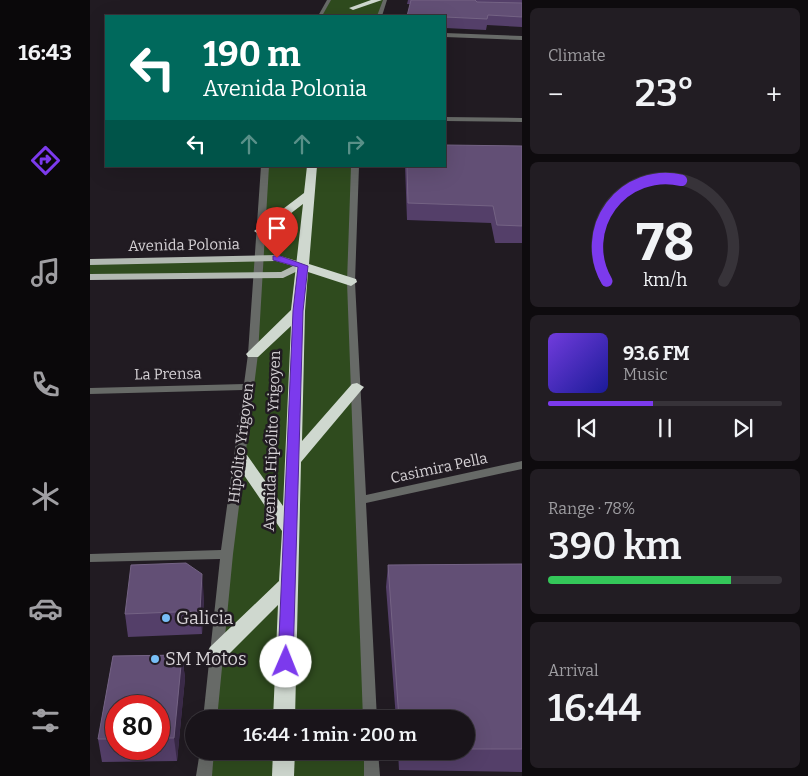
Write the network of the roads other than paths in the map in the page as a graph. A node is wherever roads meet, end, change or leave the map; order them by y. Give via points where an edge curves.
1 (329, 0) edge
2 (357, 0) edge
3 (378, 0) edge
4 (385, 0) edge
5 (351, 12) edge
6 (321, 15) edge
7 (380, 15) edge
8 (446, 35) edge
9 (522, 38) edge
10 (446, 119) edge
11 (522, 120) edge
12 (265, 167) edge
13 (312, 167) edge
14 (355, 167) edge
15 (308, 194) junction
16 (260, 231) junction
17 (259, 259) junction
18 (90, 262) edge
19 (303, 266) junction
20 (259, 275) junction
21 (90, 277) edge
22 (351, 282) junction
23 (298, 311) junction
24 (253, 354) junction
25 (247, 387) junction
26 (357, 387) junction
27 (90, 391) edge
28 (241, 459) junction
29 (294, 461) junction
30 (522, 465) edge
31 (362, 500) junction
32 (291, 531) junction
33 (227, 554) junction
34 (90, 558) edge
35 (287, 585) junction
36 (217, 653) junction
37 (211, 710) edge
38 (284, 710) edge
39 (370, 710) edge
40 (206, 760) edge
41 (284, 760) edge
42 (371, 760) edge
43 (204, 776) edge
44 (283, 776) edge
45 (372, 776) edge

1 - 6 street
2 - 5 highway
3 - 5 highway
4 - 7 street
8 - 9 street
10 - 11 street
12 - 16 street, Hipólito Yrigoyen
13 - 15 highway, Avenida Hipólito Yrigoyen
14 - 22 street
15 - 16 highway
15 - 19 highway, Avenida Hipólito Yrigoyen
16 - 17 street, Hipólito Yrigoyen
17 - 18 main road, Avenida Polonia
17 - 19 main road, Avenida Polonia via 283,259
17 - 20 street, Hipólito Yrigoyen
19 - 20 main road, Avenida Polonia via 283,275
19 - 22 highway
19 - 23 highway, Avenida Hipólito Yrigoyen
20 - 21 main road, Avenida Polonia
20 - 24 street, Hipólito Yrigoyen
22 - 26 street
23 - 24 highway
23 - 29 highway, Avenida Hipólito Yrigoyen
24 - 25 street, Hipólito Yrigoyen
25 - 27 street, La Prensa
25 - 28 street, Hipólito Yrigoyen
26 - 29 highway
26 - 31 street
28 - 32 highway
28 - 33 street, Hipólito Yrigoyen
29 - 32 highway, Avenida Hipólito Yrigoyen
30 - 31 street, Casimira Pella
31 - 39 street
32 - 35 highway, Avenida Hipólito Yrigoyen
33 - 34 street
33 - 36 street, Hipólito Yrigoyen
35 - 36 highway
35 - 38 highway, Avenida Hipólito Yrigoyen
36 - 37 street, Hipólito Yrigoyen
40 - 43 street
41 - 44 highway
42 - 45 street

